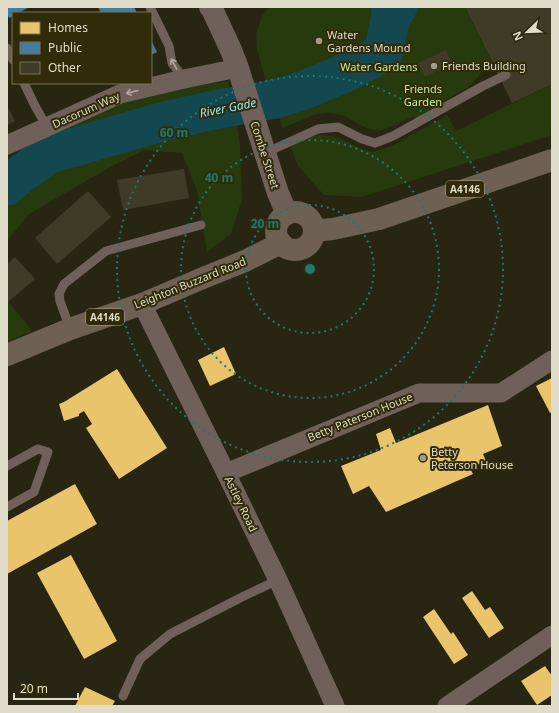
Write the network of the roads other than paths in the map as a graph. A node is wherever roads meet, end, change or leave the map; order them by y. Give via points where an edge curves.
1 (150, 7) edge
2 (213, 8) edge
3 (7, 48) edge
4 (12, 58) edge
5 (240, 75) junction
6 (506, 75) dead end
7 (184, 79) junction
8 (24, 84) edge
9 (47, 127) junction
10 (7, 145) edge
11 (265, 153) junction
12 (552, 160) edge
13 (287, 214) junction
14 (201, 225) dead end
15 (314, 231) junction
16 (281, 243) junction
17 (142, 304) junction
18 (70, 329) junction
19 (7, 355) edge
20 (552, 360) edge
21 (7, 466) edge
22 (226, 472) junction
23 (7, 506) edge
24 (278, 580) junction
25 (552, 635) edge
26 (123, 696) dead end
27 (335, 706) edge
28 (447, 706) edge

7 -> 1 lane via 172,63 169,46
2 - 5 street, Combe Street
3 - 4 lane
5 - 7 street, Dacorum Way
5 - 11 street, Combe Street
6 - 11 lane via 393,136 375,142 362,139 338,127 318,129
7 -> 9 street, Dacorum Way via 120,94
8 - 9 lane
9 - 10 street, Dacorum Way
11 - 13 street, Combe Street
12 - 15 main road, A4146 via 379,219
13 - 15 main road via 299,212 305,215 310,219
13 - 16 main road via 277,227 276,233
14 - 18 lane via 106,251 64,284 59,294
15 - 16 main road via 313,238 304,247 292,249
16 - 17 main road, Leighton Buzzard Road / A4146
17 - 18 main road, Leighton Buzzard Road / A4146
17 - 22 street, Astley Road
18 - 19 main road, Leighton Buzzard Road / A4146
20 - 22 street, Betty Paterson House via 501,393 419,393
21 - 23 lane via 38,449 48,452 34,492
22 - 24 street, Astley Road
24 - 26 lane via 170,634 140,659
24 - 27 street, Astley Road
25 - 28 street

